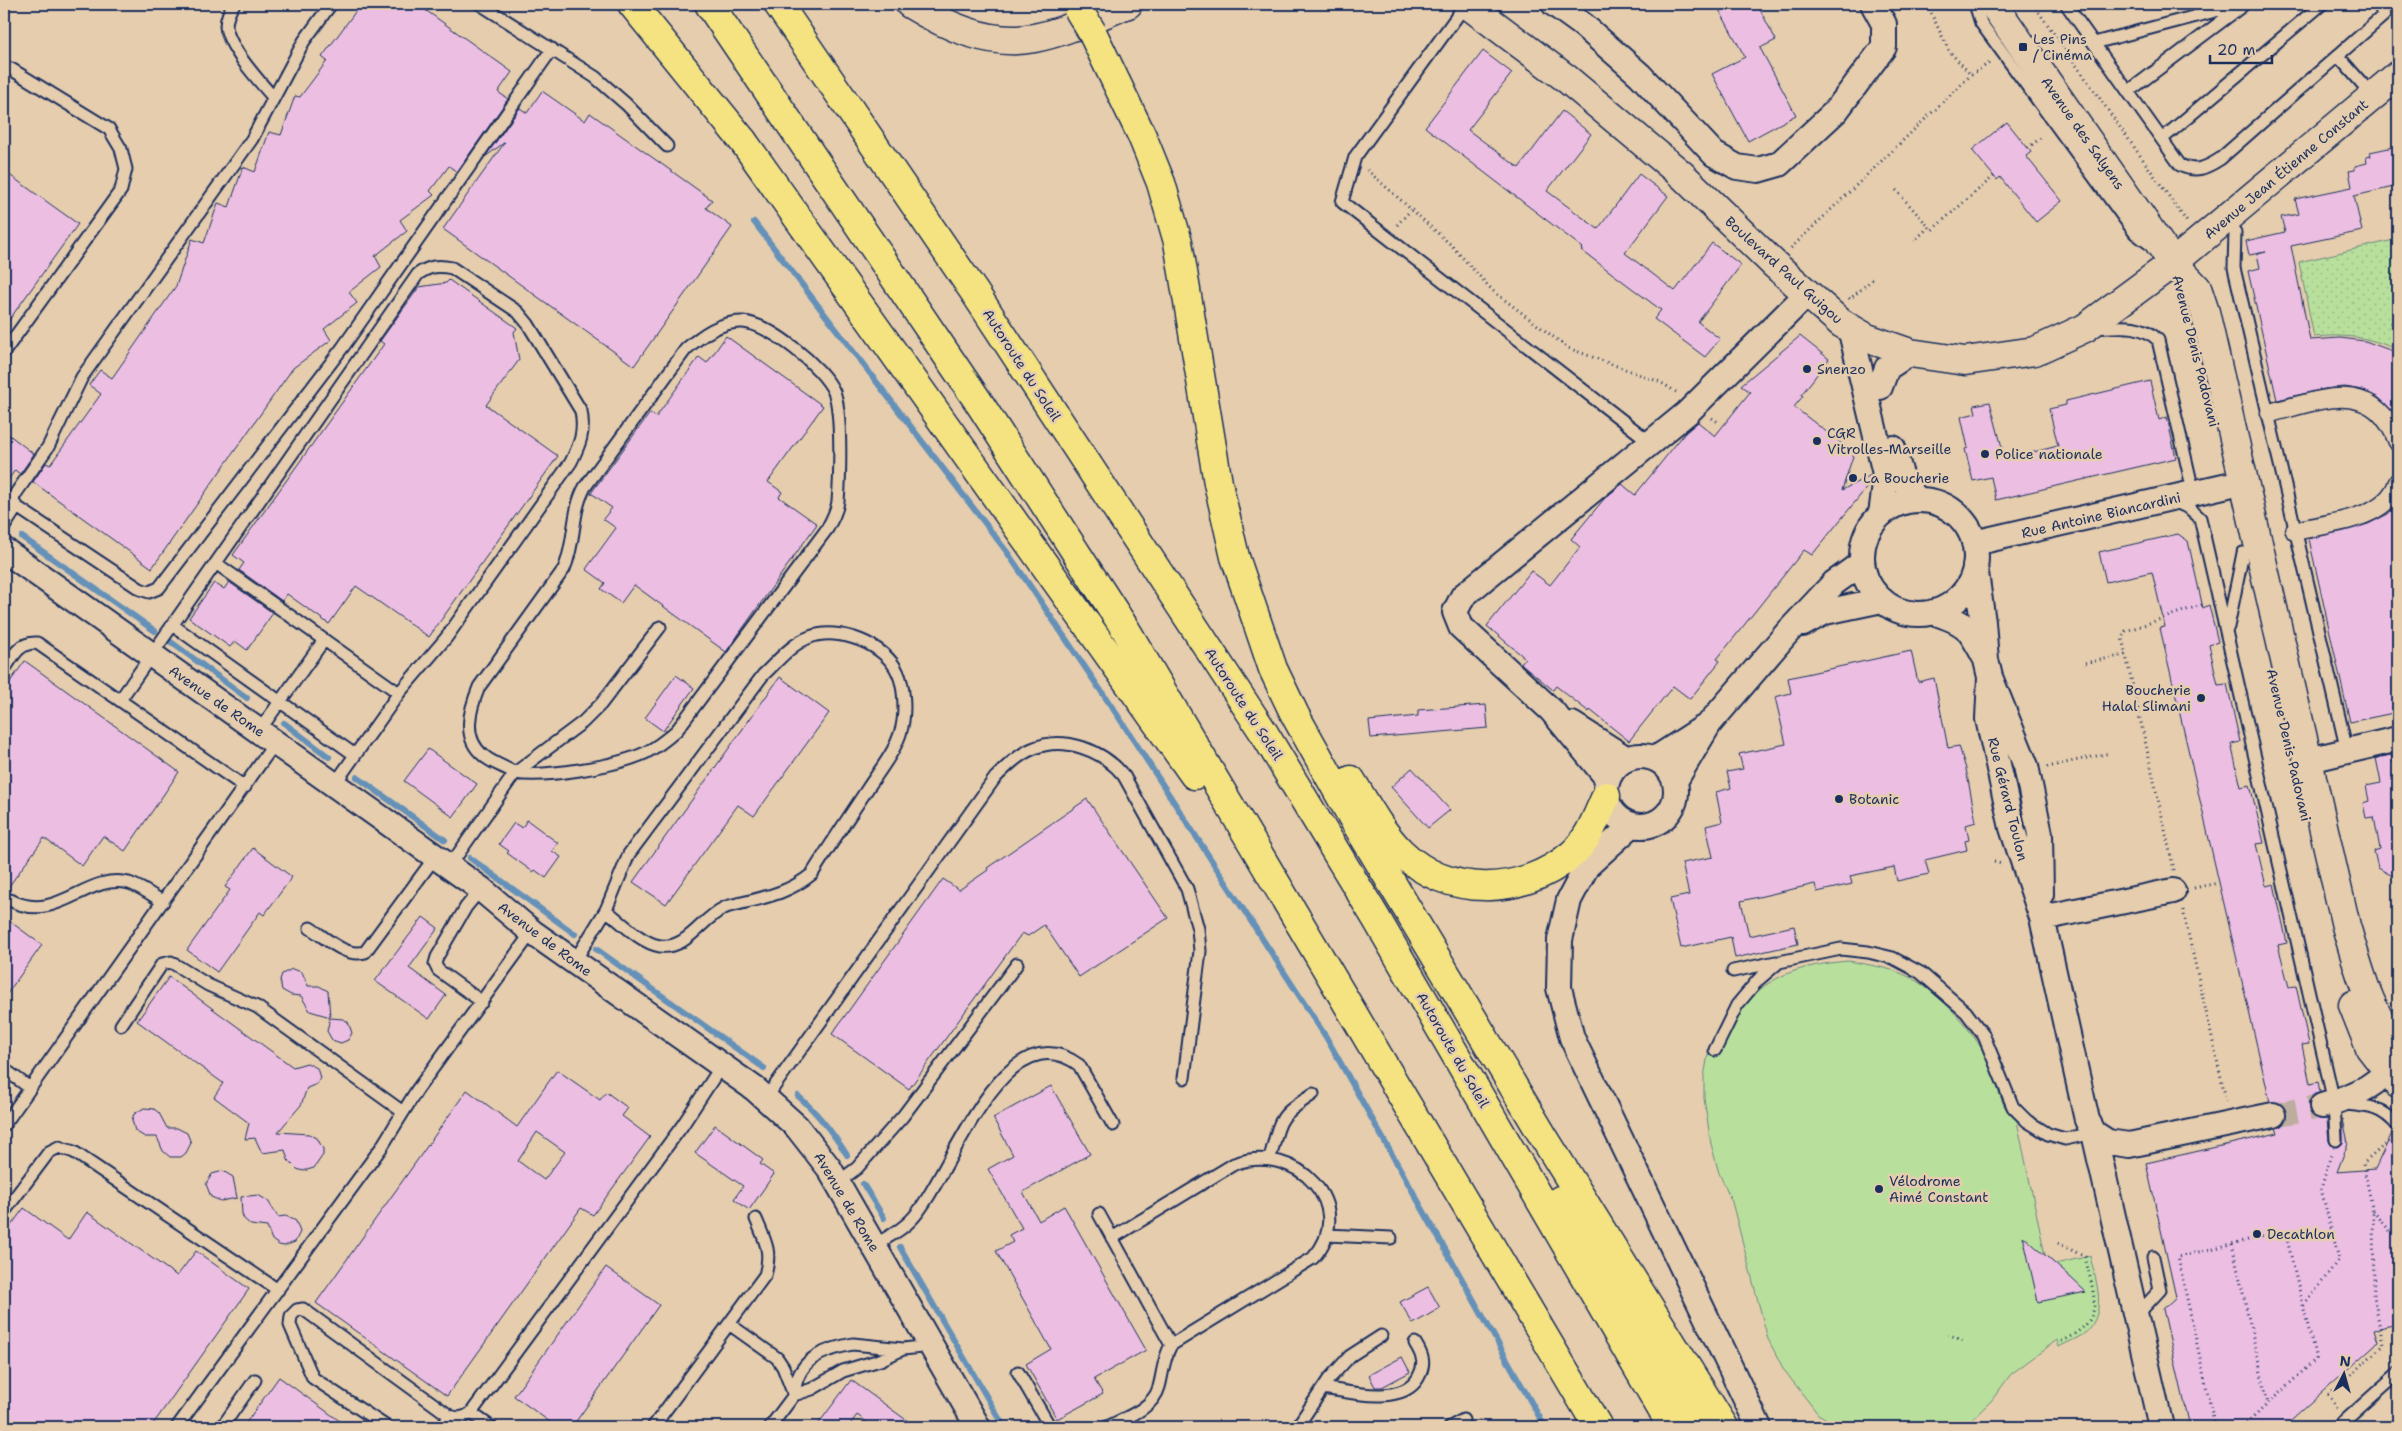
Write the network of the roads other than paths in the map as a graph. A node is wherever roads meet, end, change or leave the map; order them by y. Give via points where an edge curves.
1 (331, 4) edge
2 (480, 4) edge
3 (632, 4) edge
4 (650, 4) edge
5 (709, 4) edge
6 (778, 4) edge
7 (910, 4) edge
8 (1128, 4) edge
9 (1467, 4) edge
10 (1554, 4) edge
11 (1873, 4) edge
12 (1975, 4) edge
13 (1993, 4) edge
14 (2066, 4) edge
15 (2244, 4) edge
16 (2322, 4) edge
17 (2378, 4) edge
18 (231, 5) edge
19 (1077, 6) edge
20 (2094, 43) junction
21 (552, 49) junction
22 (2338, 56) junction
23 (4, 67) edge
24 (2398, 75) edge
25 (2130, 92) junction
26 (2372, 96) junction
27 (273, 97) junction
28 (2162, 139) junction
29 (743, 141) junction
30 (667, 146) dead end
31 (2225, 220) junction
32 (2173, 263) junction
33 (1814, 299) junction
34 (2085, 328) junction
35 (1858, 333) junction
36 (4, 352) edge
37 (1910, 353) junction
38 (1880, 387) junction
39 (2270, 413) junction
40 (1650, 442) junction
41 (2398, 442) edge
42 (2398, 482) edge
43 (2228, 485) junction
44 (2194, 494) junction
45 (1918, 500) junction
46 (2170, 500) junction
47 (17, 507) junction
48 (1881, 514) junction
49 (4, 527) edge
50 (2295, 531) junction
51 (4, 550) edge
52 (2243, 553) junction
53 (1974, 554) junction
54 (1862, 563) junction
55 (217, 564) junction
56 (1247, 595) junction
57 (1882, 600) junction
58 (1934, 612) junction
59 (174, 626) junction
60 (660, 627) dead end
61 (2226, 632) junction
62 (1786, 633) junction
63 (324, 640) junction
64 (153, 656) junction
65 (1988, 668) junction
66 (4, 670) edge
67 (398, 693) junction
68 (120, 700) junction
69 (279, 701) junction
70 (1552, 711) junction
71 (1709, 724) junction
72 (267, 737) junction
73 (2398, 738) edge
74 (2347, 751) junction
75 (355, 755) junction
76 (1627, 759) junction
77 (1655, 759) junction
78 (2309, 760) junction
79 (515, 772) junction
80 (1675, 781) junction
81 (334, 785) junction
82 (245, 787) junction
83 (1607, 787) junction
84 (1632, 825) junction
85 (442, 862) junction
86 (1268, 872) junction
87 (481, 889) junction
88 (2180, 890) road end
89 (10, 900) dead end
90 (163, 902) junction
91 (606, 910) junction
92 (1376, 918) junction
93 (2042, 918) junction
94 (310, 928) dead end
95 (532, 932) junction
96 (574, 962) junction
97 (1779, 962) junction
98 (1017, 964) dead end
99 (1733, 971) dead end
100 (482, 1002) junction
101 (121, 1025) dead end
102 (1714, 1050) dead end
103 (2394, 1061) edge
104 (722, 1066) junction
105 (4, 1069) edge
106 (1184, 1078) dead end
107 (30, 1088) junction
108 (1313, 1094) dead end
109 (766, 1098) junction
110 (2328, 1104) junction
111 (403, 1112) junction
112 (2273, 1115) tunnel mouth
113 (4, 1124) edge
114 (1113, 1125) dead end
115 (2398, 1126) edge
116 (2094, 1133) junction
117 (2336, 1140) road end
118 (1270, 1158) junction
119 (837, 1183) junction
120 (4, 1212) edge
121 (1099, 1214) dead end
122 (756, 1219) dead end
123 (1327, 1235) junction
124 (1112, 1238) junction
125 (1391, 1238) dead end
126 (873, 1246) junction
127 (2153, 1258) dead end
128 (278, 1290) junction
129 (2136, 1316) junction
130 (729, 1324) junction
131 (1381, 1336) dead end
132 (1415, 1343) dead end
133 (1171, 1345) junction
134 (931, 1346) junction
135 (902, 1349) junction
136 (1018, 1372) dead end
137 (2398, 1374) edge
138 (255, 1380) dead end
139 (1323, 1388) junction
140 (794, 1394) junction
141 (471, 1413) junction
142 (450, 1416) junction
143 (1463, 1420) dead end
144 (2342, 1424) edge
145 (177, 1427) edge
146 (222, 1427) edge
147 (387, 1427) edge
148 (442, 1427) edge
149 (491, 1427) edge
150 (653, 1427) edge
151 (770, 1427) edge
152 (978, 1427) edge
153 (1050, 1427) edge
154 (1107, 1427) edge
155 (1298, 1427) edge
156 (1450, 1427) edge
157 (1598, 1427) edge
158 (1672, 1427) edge
159 (1703, 1427) edge
160 (1724, 1427) edge
161 (1759, 1427) edge
162 (2161, 1427) edge

1 - 27 lane via 304,41
2 - 21 lane
3 - 29 main road
4 - 29 main road
5 - 86 main road via 978,401 1126,630
6 - 92 main road, Autoroute du Soleil via 980,301 1264,733
7 - 8 main road via 962,30 1015,40 1055,32
9 - 33 main road, Boulevard Paul Guigou via 1567,79 1682,175
9 - 40 lane via 1355,157 1342,202
10 - 11 street via 1583,24 1640,75 1714,154 1737,167 1758,170 1779,164 1836,111 1884,47 1884,24
12 - 32 lane via 1981,23 2135,233
13 - 32 main road, Avenue des Salyens
14 - 20 lane
15 - 20 lane
15 - 25 lane
16 - 28 lane
17 - 22 lane via 2384,15
18 - 27 lane via 226,24 229,38
19 - 56 main road, bridge via 1142,136 1161,183 1178,242 1218,483
20 - 25 lane
21 - 30 lane via 595,77
21 - 47 lane via 343,347 159,588 150,592 140,589
22 - 26 lane
22 - 28 lane via 2206,168 2190,170 2180,164
23 - 36 lane via 109,129 121,149 126,169 121,190
24 - 26 main road, Avenue Jean Étienne Constant
25 - 28 lane
26 - 31 main road, Avenue Jean Étienne Constant
27 - 47 lane via 252,139 82,377 48,447 14,496
29 - 86 main road via 1175,750
31 - 32 main road, Avenue Jean Étienne Constant
31 - 39 lane via 2235,232 2234,268
32 - 34 main road, Boulevard Paul Guigou
32 - 43 main road, Avenue Denis Padovani via 2190,316
32 - 78 main road, Avenue Denis Padovani via 2197,288 2205,312
33 - 35 main road, Boulevard Paul Guigou
33 - 40 street
34 - 37 main road, Boulevard Paul Guigou via 2035,351 1965,360
34 - 44 lane via 2134,326 2150,332 2158,340
35 - 37 main road, Boulevard Paul Guigou
35 - 38 street
35 - 48 street via 1886,478
37 - 38 street via 1887,368
38 - 45 street via 1902,478
39 - 41 street via 2332,398 2351,398 2379,411 2388,420
39 - 50 lane
40 - 70 street via 1463,596 1455,612 1461,627
42 - 50 street via 2390,497 2366,514
43 - 44 street, Rue Antoine Biancardini
43 - 52 main road, Avenue Denis Padovani
44 - 46 street, Rue Antoine Biancardini
45 - 48 street via 1898,504
45 - 53 street via 1937,503 1954,512 1967,526
46 - 53 street, Rue Antoine Biancardini
46 - 61 lane via 2189,508 2200,518
47 - 49 lane
48 - 54 street via 1866,536
50 - 74 lane
51 - 64 street, Avenue de Rome
52 - 61 lane
52 - 103 main road, Avenue Denis Padovani via 2347,988 2370,1048
53 - 58 street via 1970,581 1961,595
53 - 65 street, Rue Gérard Toulon
54 - 57 street via 1868,583
54 - 62 street via 1834,583
55 - 59 lane
55 - 63 lane
55 - 67 lane via 418,274 428,267 452,268 518,312 581,411 582,441 571,462 446,638
56 - 83 main road via 1307,710 1368,807 1401,852 1426,870 1458,885 1488,888 1520,882 1544,872 1572,854 1590,831
56 - 160 main road via 1273,669 1351,815 1543,1136
57 - 58 street via 1897,609 1915,613
57 - 62 street via 1825,612
58 - 65 street, Rue Gérard Toulon via 1958,620 1970,630
59 - 64 lane
59 - 69 lane
60 - 79 lane via 601,704 583,722
61 - 110 lane
62 - 71 street
63 - 67 lane
63 - 69 lane
64 - 68 lane
64 - 72 street, Avenue de Rome
65 - 93 street, Rue Gérard Toulon via 1988,719 2012,828
65 - 93 street, Rue Gérard Toulon via 2026,766 2040,834
66 - 68 lane via 26,642 37,643
67 - 75 lane
68 - 82 lane
69 - 72 lane
69 - 75 lane
70 - 76 street
70 - 83 street
71 - 77 street
71 - 80 street
72 - 81 street, Avenue de Rome
72 - 82 lane
73 - 74 street
74 - 78 street
75 - 81 lane
76 - 77 street via 1636,756
76 - 83 street via 1619,763
77 - 80 street via 1671,772
78 - 103 main road, Avenue Denis Padovani via 2346,926 2366,990
79 - 79 lane via 532,775 624,761 662,743 677,730 827,529 838,502 839,411 834,391 822,373 802,354 760,326 742,322 719,327 686,349 578,499 571,552 564,569 478,687 471,707 468,726 483,756
79 - 85 lane
80 - 84 street via 1677,792 1670,812 1653,824
81 - 85 street, Avenue de Rome
82 - 90 lane
83 - 84 street via 1614,814
84 - 161 street via 1587,866 1569,900 1560,940 1559,988 1572,1038
85 - 87 street, Avenue de Rome
85 - 94 lane via 365,952 349,953
86 - 157 main road
87 - 95 street, Avenue de Rome
87 - 100 lane via 466,907 435,964 438,970
88 - 93 street
89 - 90 lane via 29,907 45,907 113,882 140,887
90 - 107 lane
91 - 91 lane via 628,854 763,675 790,649 810,637 837,632 882,652 898,672 903,722 894,746 812,874 796,887 776,895 724,908 688,938 673,945 659,946 644,940
91 - 96 lane
92 - 158 main road, Autoroute du Soleil
92 - 159 main road via 1539,1165
93 - 116 street, Rue Gérard Toulon via 2087,1120
95 - 96 street, Avenue de Rome
95 - 100 lane
96 - 104 street, Avenue de Rome
97 - 99 lane
97 - 102 lane via 1758,980 1738,1005
97 - 116 lane via 1841,949 1894,958 1921,973 1966,1012 1984,1036 2013,1107 2027,1121 2048,1134 2065,1138
98 - 119 lane via 903,1116 857,1168
100 - 111 lane
101 - 111 lane via 162,964 171,962 208,985 257,1007
103 - 110 street via 2368,1088
104 - 109 street, Avenue de Rome
104 - 141 lane via 682,1126
105 - 107 lane
106 - 109 lane via 1200,951 1188,889 1114,764 1082,747 1060,744 1033,749 995,778
107 - 113 lane
108 - 118 lane via 1286,1112 1280,1120
109 - 119 street, Avenue de Rome via 814,1147
110 - 115 lane via 2364,1106 2387,1113
110 - 117 lane
111 - 128 lane via 381,1148
112 - 116 street via 2129,1145 2108,1142
114 - 126 lane via 1079,1065 1070,1058 1039,1054 1021,1061 986,1097 911,1221
116 - 129 street, Rue Gérard Toulon
118 - 123 lane via 1293,1164 1311,1179 1327,1210
118 - 124 lane via 1250,1158 1234,1164
119 - 126 street, Avenue de Rome
120 - 128 lane via 49,1152 60,1147 74,1152
121 - 124 lane
122 - 130 lane via 770,1259 765,1275
123 - 125 lane
123 - 133 lane via 1313,1258
124 - 133 lane
126 - 134 street, Avenue de Rome
127 - 129 lane via 2160,1290
128 - 145 lane
129 - 162 street, Rue Gérard Toulon
130 - 140 lane via 777,1358
130 - 150 lane
131 - 139 lane via 1350,1356
132 - 139 lane via 1424,1358 1423,1370 1416,1381 1402,1391 1382,1395
133 - 154 lane via 1155,1397 1146,1406
134 - 135 lane
134 - 152 street, Avenue de Rome
135 - 140 lane
135 - 140 lane via 853,1344 833,1348 800,1368
136 - 153 lane
137 - 144 lane
138 - 146 lane
139 - 155 lane
140 - 151 lane
141 - 142 lane via 465,1418
141 - 149 lane
142 - 147 lane via 303,1309 297,1310 291,1316 290,1325 313,1378
142 - 148 lane
143 - 156 lane

